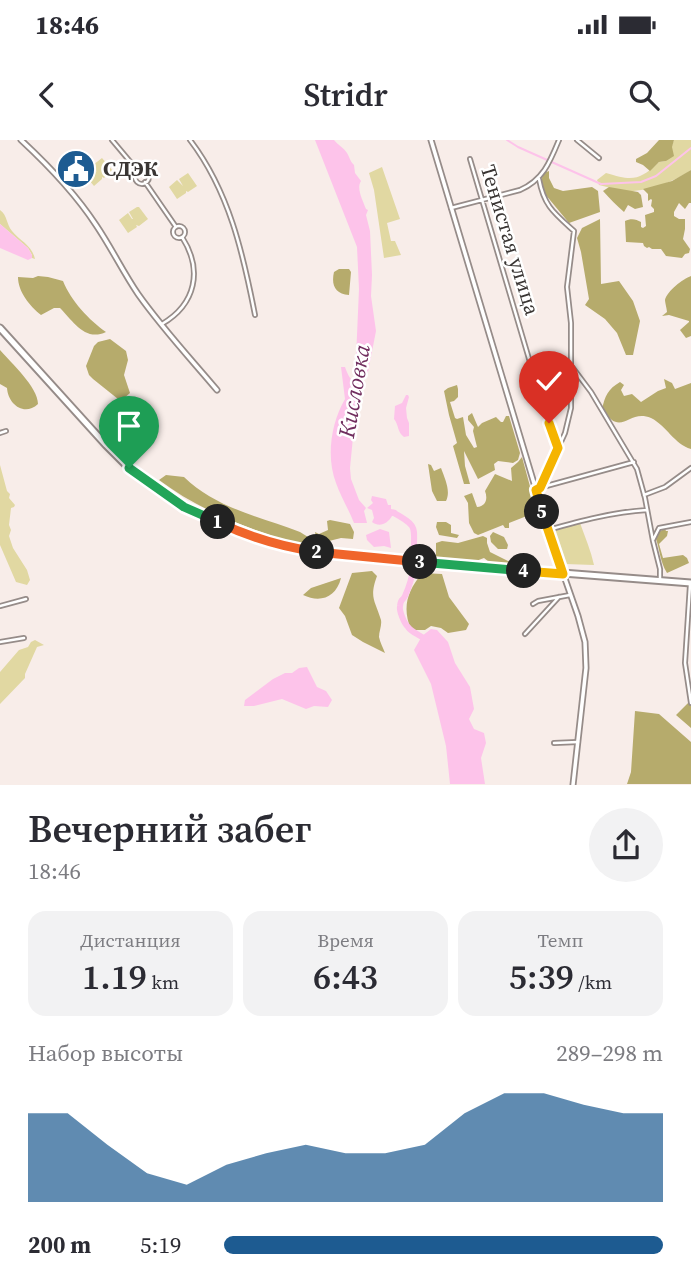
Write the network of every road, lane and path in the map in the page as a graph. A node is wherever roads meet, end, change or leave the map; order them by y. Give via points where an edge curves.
1 (21, 140) edge
2 (111, 140) edge
3 (190, 140) edge
4 (431, 140) edge
5 (559, 140) edge
6 (577, 140) edge
7 (599, 158) dead end
8 (470, 159) dead end
9 (138, 171) junction
10 (538, 178) junction
11 (145, 182) junction
12 (481, 200) junction
13 (451, 208) junction
14 (176, 227) junction
15 (182, 237) junction
16 (255, 315) dead end
17 (161, 325) junction
18 (0, 328) edge
19 (572, 366) junction
20 (217, 390) dead end
21 (6, 431) dead end
22 (0, 433) edge
23 (558, 448) junction
24 (634, 462) junction
25 (691, 468) edge
26 (538, 489) junction
27 (644, 495) junction
28 (647, 510) junction
29 (691, 523) edge
30 (649, 526) junction
31 (659, 528) junction
32 (548, 530) junction
33 (653, 541) junction
34 (563, 574) junction
35 (660, 581) junction
36 (691, 583) edge
37 (570, 595) junction
38 (559, 597) junction
39 (26, 599) dead end
40 (533, 604) dead end
41 (0, 606) edge
42 (524, 634) dead end
43 (24, 638) dead end
44 (0, 642) edge
45 (686, 652) junction
46 (691, 654) edge
47 (691, 704) edge
48 (578, 742) junction
49 (554, 743) dead end
50 (573, 785) edge

1 - 17 street via 85,208
2 - 9 street
3 - 16 street via 230,214
4 - 13 street
5 - 10 street
6 - 7 street
8 - 12 street, Тенистая улица
9 - 11 street via 147,173
9 - 11 street via 136,180
10 - 12 street via 520,190
10 - 19 street via 547,204 574,231 567,287
11 - 14 street
12 - 13 street
12 - 23 street, Тенистая улица
13 - 26 street
14 - 15 street via 184,229
14 - 15 street via 174,236
15 - 17 street via 193,262 193,283 183,307
17 - 20 street
18 - 34 main road via 129,468 184,507 241,533 293,549 334,555
19 - 23 street via 571,408
19 - 24 street
21 - 22 street
23 - 26 street
24 - 26 street
24 - 27 street
25 - 27 street via 665,487
26 - 32 street
27 - 28 street
28 - 30 street
28 - 32 street
29 - 31 street
30 - 31 street
30 - 33 street
31 - 33 street
32 - 34 street
33 - 35 street
34 - 35 main road
34 - 37 street
35 - 36 main road
36 - 45 street
37 - 38 street
37 - 48 street via 587,655
38 - 40 street
38 - 42 street
39 - 41 street
43 - 44 street
45 - 46 street
45 - 47 street
48 - 49 street
48 - 50 street

